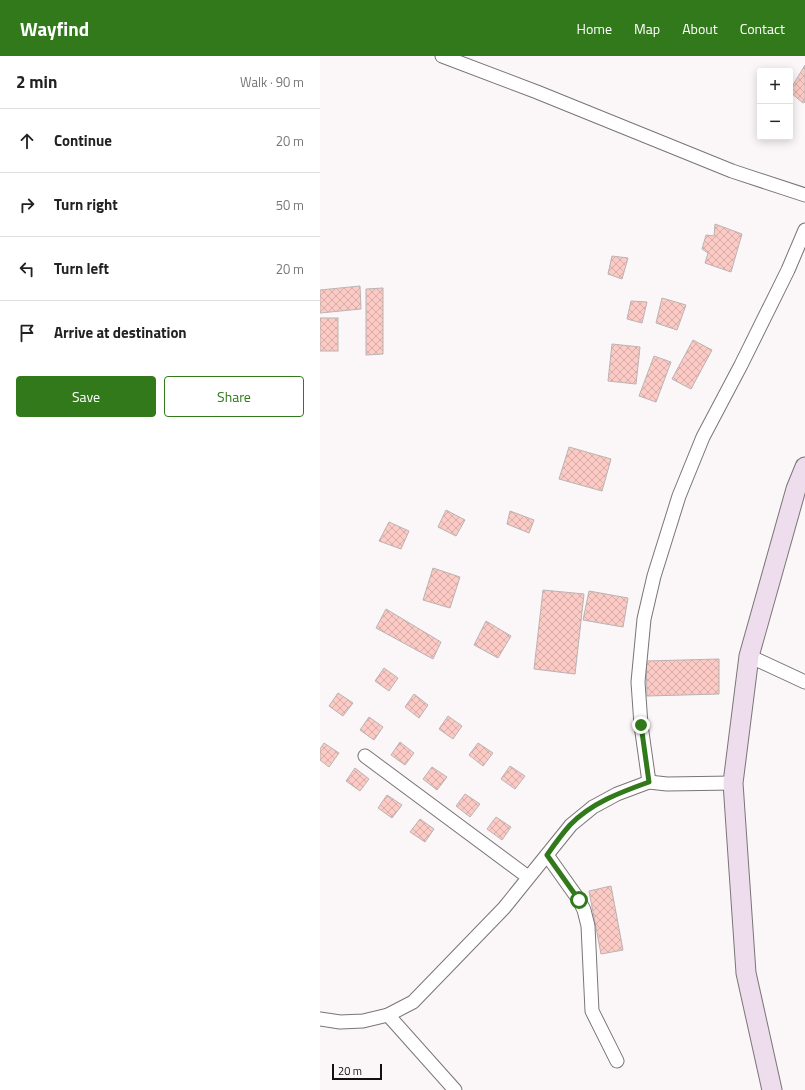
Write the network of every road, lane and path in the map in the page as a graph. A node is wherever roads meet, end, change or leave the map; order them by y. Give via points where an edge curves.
1 (442, 56) edge
2 (805, 195) edge
3 (805, 230) edge
4 (805, 467) edge
5 (750, 656) junction
6 (805, 682) edge
7 (365, 756) dead end
8 (649, 782) junction
9 (733, 783) junction
10 (547, 855) junction
11 (528, 878) junction
12 (388, 1015) junction
13 (320, 1019) edge
14 (618, 1061) dead end
15 (455, 1090) edge
16 (772, 1090) edge

1 - 2 street via 732,171
3 - 8 street via 788,270 703,437 679,496 654,576 644,619 638,682
4 - 5 main road via 796,489
5 - 6 street
5 - 9 main road
7 - 11 street
8 - 9 street
8 - 10 street via 617,794 593,807 570,825
9 - 16 main road via 746,974
10 - 11 street
10 - 14 street via 584,910 588,926 592,1011
11 - 12 street via 504,908 413,1002
12 - 13 street via 363,1021 340,1022
12 - 15 street

